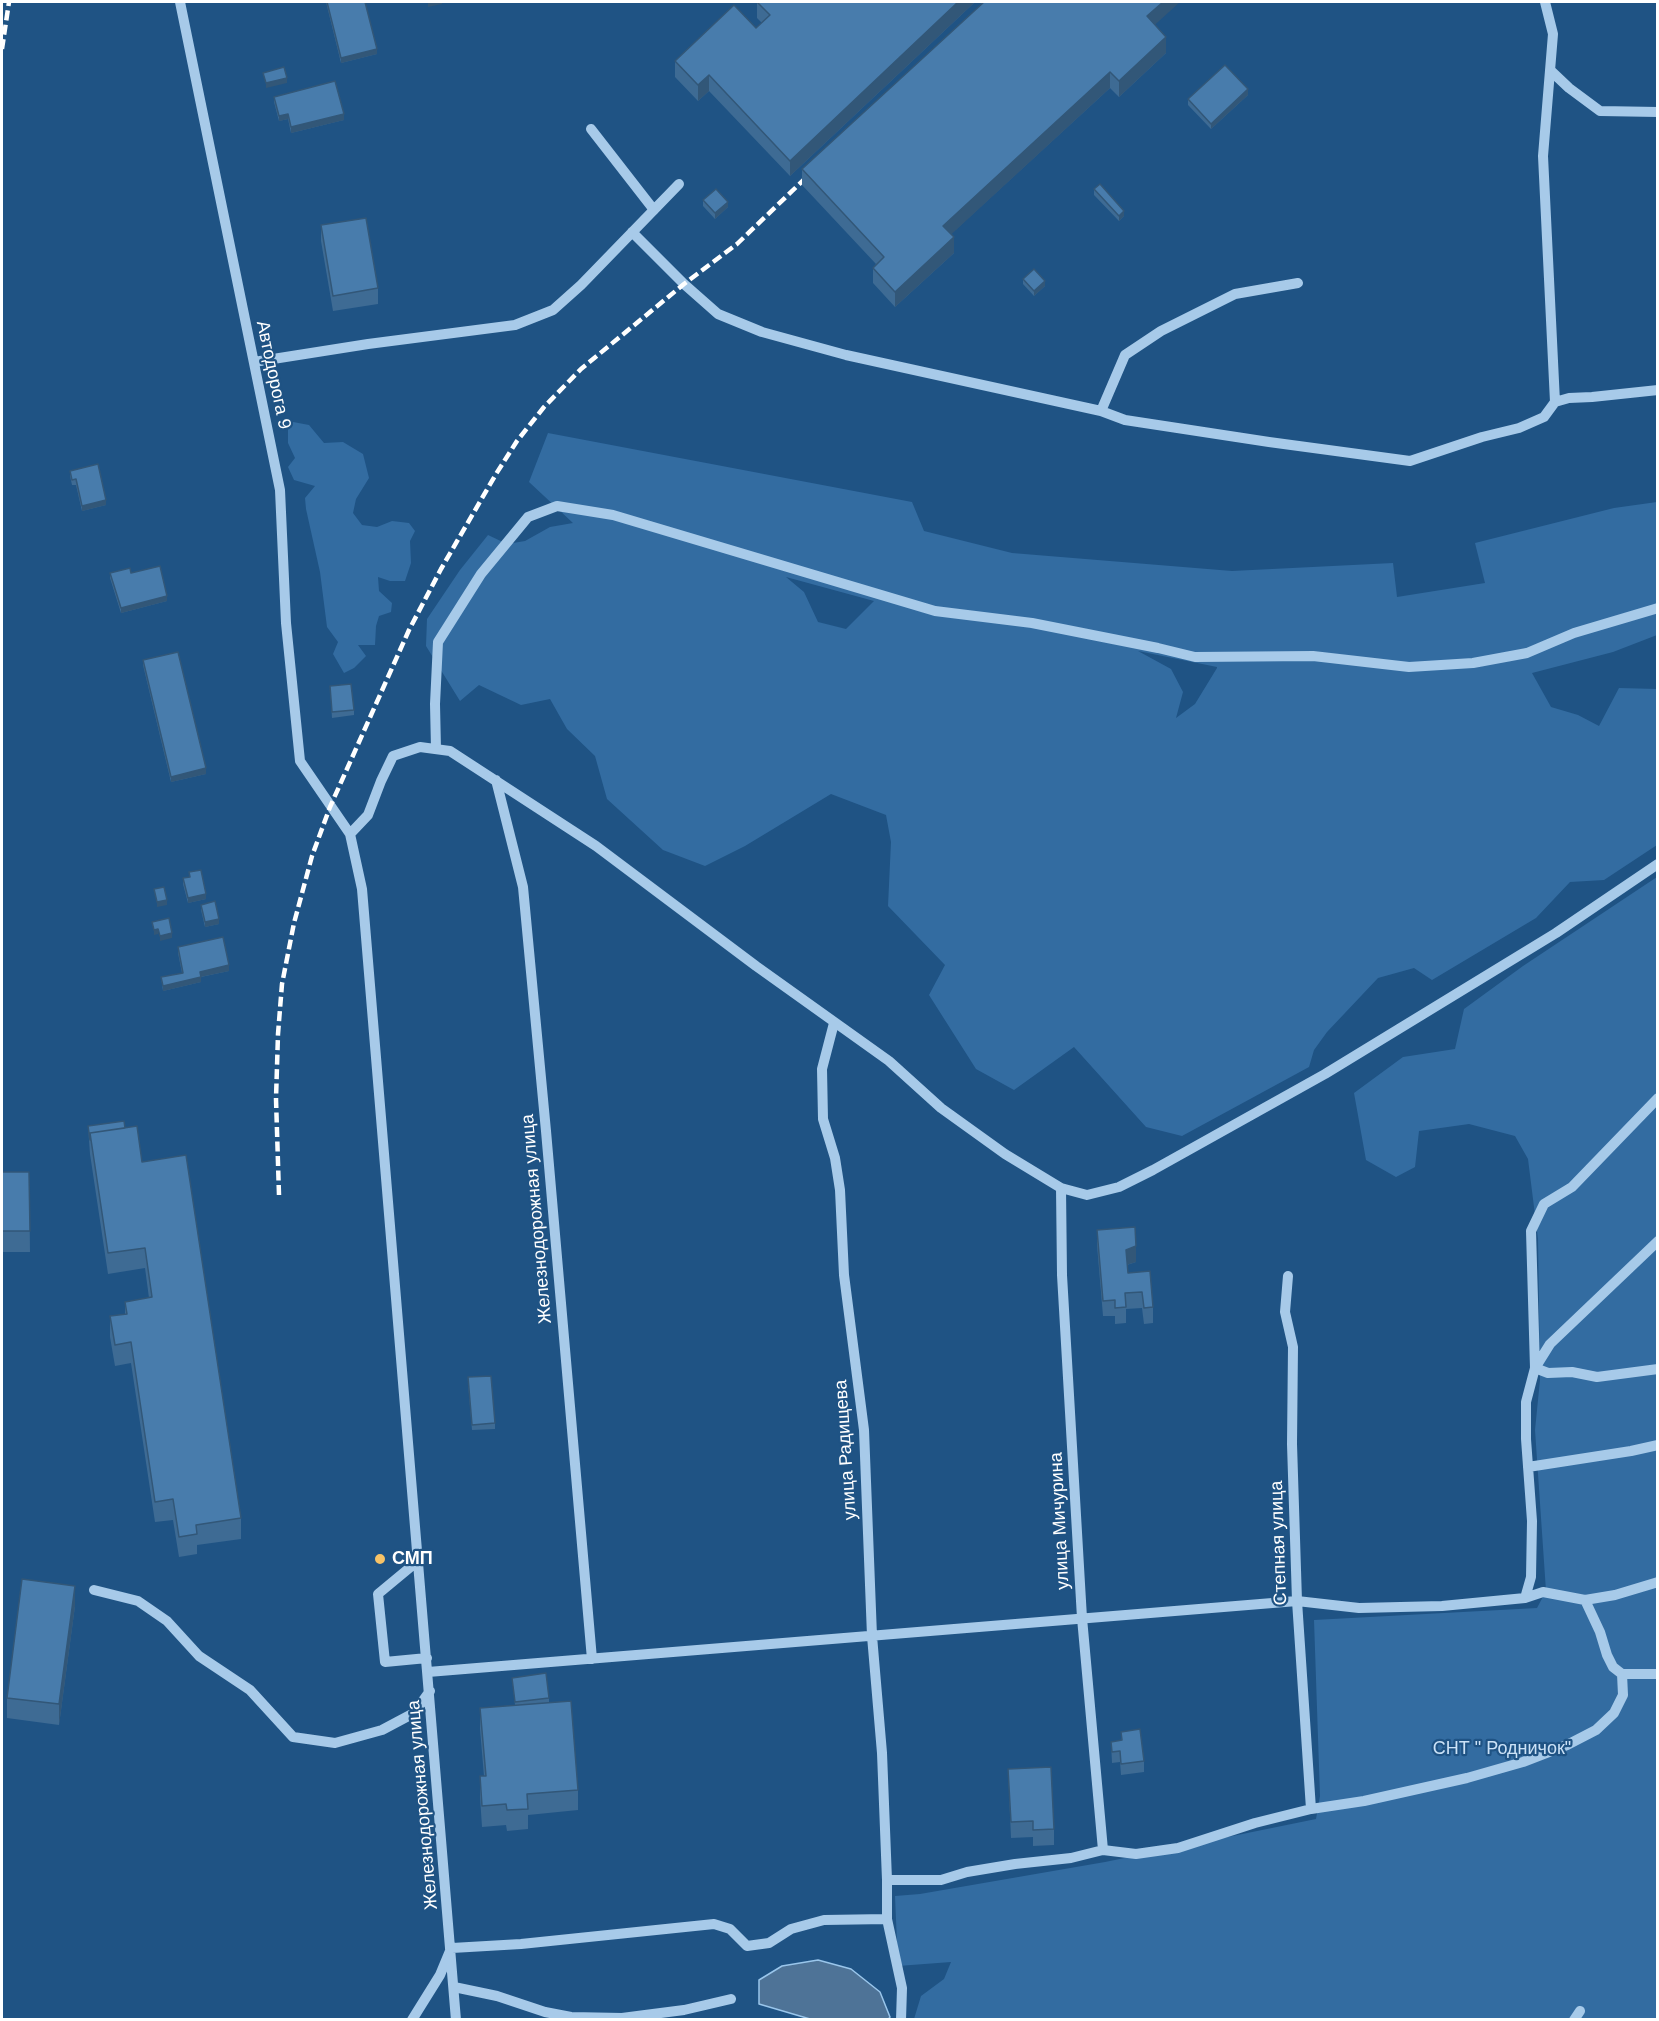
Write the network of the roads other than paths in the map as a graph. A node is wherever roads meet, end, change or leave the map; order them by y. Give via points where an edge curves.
1 (180, 2) edge
2 (1545, 2) edge
3 (1550, 70) junction
4 (1658, 112) edge
5 (591, 129) dead end
6 (679, 184) dead end
7 (654, 210) junction
8 (632, 232) junction
9 (1298, 283) dead end
10 (254, 362) junction
11 (1658, 390) edge
12 (1555, 402) junction
13 (1101, 411) junction
14 (1658, 608) edge
15 (436, 749) junction
16 (496, 780) junction
17 (350, 834) junction
18 (1658, 864) edge
19 (834, 1023) junction
20 (1658, 1098) edge
21 (1061, 1188) junction
22 (1658, 1240) edge
23 (1288, 1276) dead end
24 (1534, 1368) junction
25 (1658, 1369) edge
26 (1658, 1445) edge
27 (1528, 1467) junction
28 (419, 1560) junction
29 (1658, 1582) edge
30 (94, 1590) dead end
31 (1525, 1598) junction
32 (1585, 1600) junction
33 (1298, 1601) junction
34 (1082, 1618) junction
35 (872, 1636) junction
36 (427, 1659) junction
37 (592, 1659) junction
38 (428, 1672) junction
39 (1622, 1674) junction
40 (1658, 1674) edge
41 (430, 1691) junction
42 (1311, 1809) junction
43 (1103, 1850) junction
44 (887, 1880) junction
45 (886, 1919) junction
46 (452, 1948) junction
47 (454, 1988) junction
48 (730, 1999) dead end
49 (412, 2019) edge
50 (456, 2019) edge
51 (901, 2019) edge

1 - 10 street, Автодорога 9
2 - 3 street via 1553,34
3 - 4 street via 1600,111
3 - 12 street via 1543,156
5 - 7 street
6 - 7 street
7 - 8 street
8 - 10 street via 553,310 516,325
8 - 13 street via 718,314 762,332 846,355
9 - 13 street via 1235,294 1161,331 1125,355
10 - 17 street, Автодорога 9 via 280,490 286,623 300,761
11 - 12 street
12 - 13 street via 1544,417 1519,428 1410,461 1136,422
14 - 15 street via 1574,633 1527,653 1473,663 1409,667 1313,656 1195,657 1032,623 935,611 613,515 557,506 528,517 481,574 438,642
15 - 16 street via 450,751
15 - 17 street via 420,747 393,756 368,815
16 - 19 street via 596,846
16 - 37 street, Железнодорожная улица via 523,887
17 - 28 street, Железнодорожная улица via 362,889
18 - 21 street via 1430,1011 1153,1170 1119,1187 1087,1195
19 - 21 street via 889,1061 949,1113 1005,1154
19 - 35 street, улица Радищева via 822,1069 823,1119 840,1190 844,1275 864,1430
20 - 24 street via 1572,1187 1544,1204 1531,1231
21 - 34 street, улица Мичурина via 1062,1275
22 - 24 street via 1550,1344
23 - 33 street, Степная улица via 1285,1312 1293,1347
24 - 25 street via 1597,1377
24 - 27 street via 1526,1402
26 - 27 street
27 - 31 street via 1531,1577
28 - 36 street, Железнодорожная улица
28 - 36 street via 378,1594 385,1662
29 - 32 street
30 - 41 street via 138,1601 167,1621 199,1656 250,1690 293,1737 335,1743 382,1730 414,1713
31 - 32 street via 1543,1592
31 - 33 street via 1359,1608
32 - 39 street via 1610,1661
33 - 34 street
33 - 42 street, Степная улица
34 - 35 street
34 - 43 street, улица Мичурина
35 - 37 street
35 - 44 street, улица Радищева
36 - 38 street, Железнодорожная улица
37 - 38 street
38 - 41 street, Железнодорожная улица
39 - 40 street
39 - 42 street via 1623,1695 1614,1713 1596,1730 1567,1745 1467,1778
41 - 46 street, Железнодорожная улица
42 - 43 street via 1178,1848 1136,1854
43 - 44 street via 967,1872 941,1880
44 - 45 street, улица Радищева
45 - 46 street via 824,1920 791,1929 769,1943 747,1946 730,1929 714,1924
45 - 51 street, улица Радищева via 902,1988
46 - 47 street, Железнодорожная улица
46 - 49 street
47 - 48 street via 571,2017 645,2016
47 - 50 street, Железнодорожная улица

